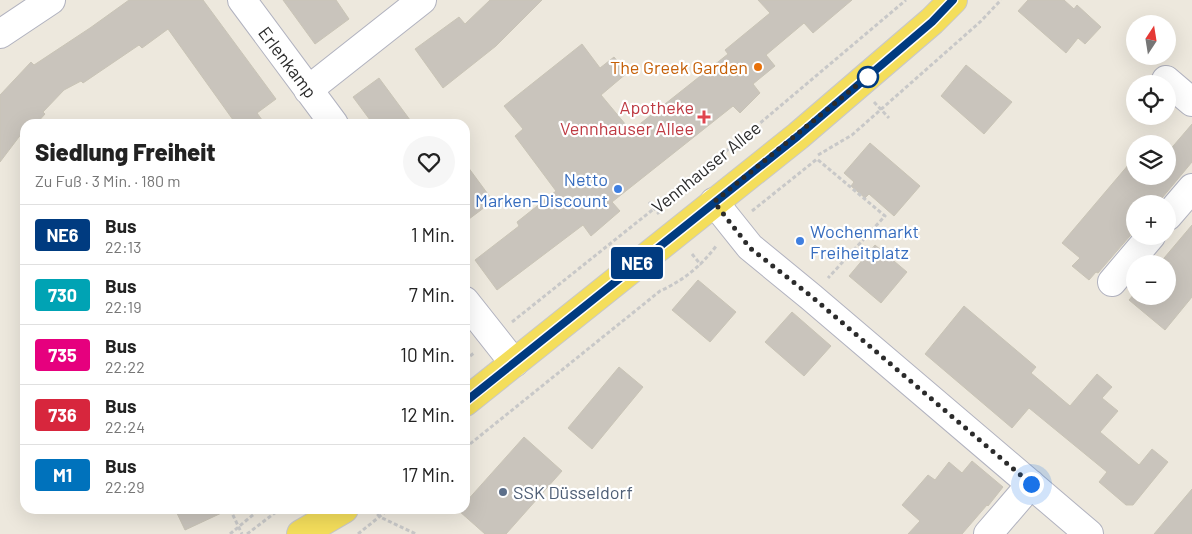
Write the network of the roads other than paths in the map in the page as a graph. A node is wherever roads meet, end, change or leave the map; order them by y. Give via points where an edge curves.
1 (51, 0) edge
2 (242, 0) edge
3 (422, 0) edge
4 (953, 0) edge
5 (0, 34) edge
6 (1176, 88) edge
7 (308, 90) junction
8 (1192, 102) edge
9 (330, 119) edge
10 (1192, 188) edge
11 (714, 202) junction
12 (1176, 207) edge
13 (1143, 245) edge
14 (1112, 282) dead end
15 (470, 307) edge
16 (514, 364) junction
17 (470, 398) edge
18 (1031, 484) junction
19 (318, 514) edge
20 (335, 514) edge
21 (302, 533) edge
22 (988, 534) edge
23 (1089, 534) edge

1 - 5 street
2 - 7 street, Erlenkamp
3 - 7 street
4 - 11 main road, Vennhauser Allee via 932,22
6 - 8 street
7 - 9 street, Erlenkamp
10 - 12 street
11 - 16 main road, Vennhauser Allee
11 - 18 street via 750,248
13 - 14 street
15 - 16 street
16 - 17 main road, Vennhauser Allee
18 - 22 street
18 - 23 street
19 - 21 main road
20 - 21 main road

